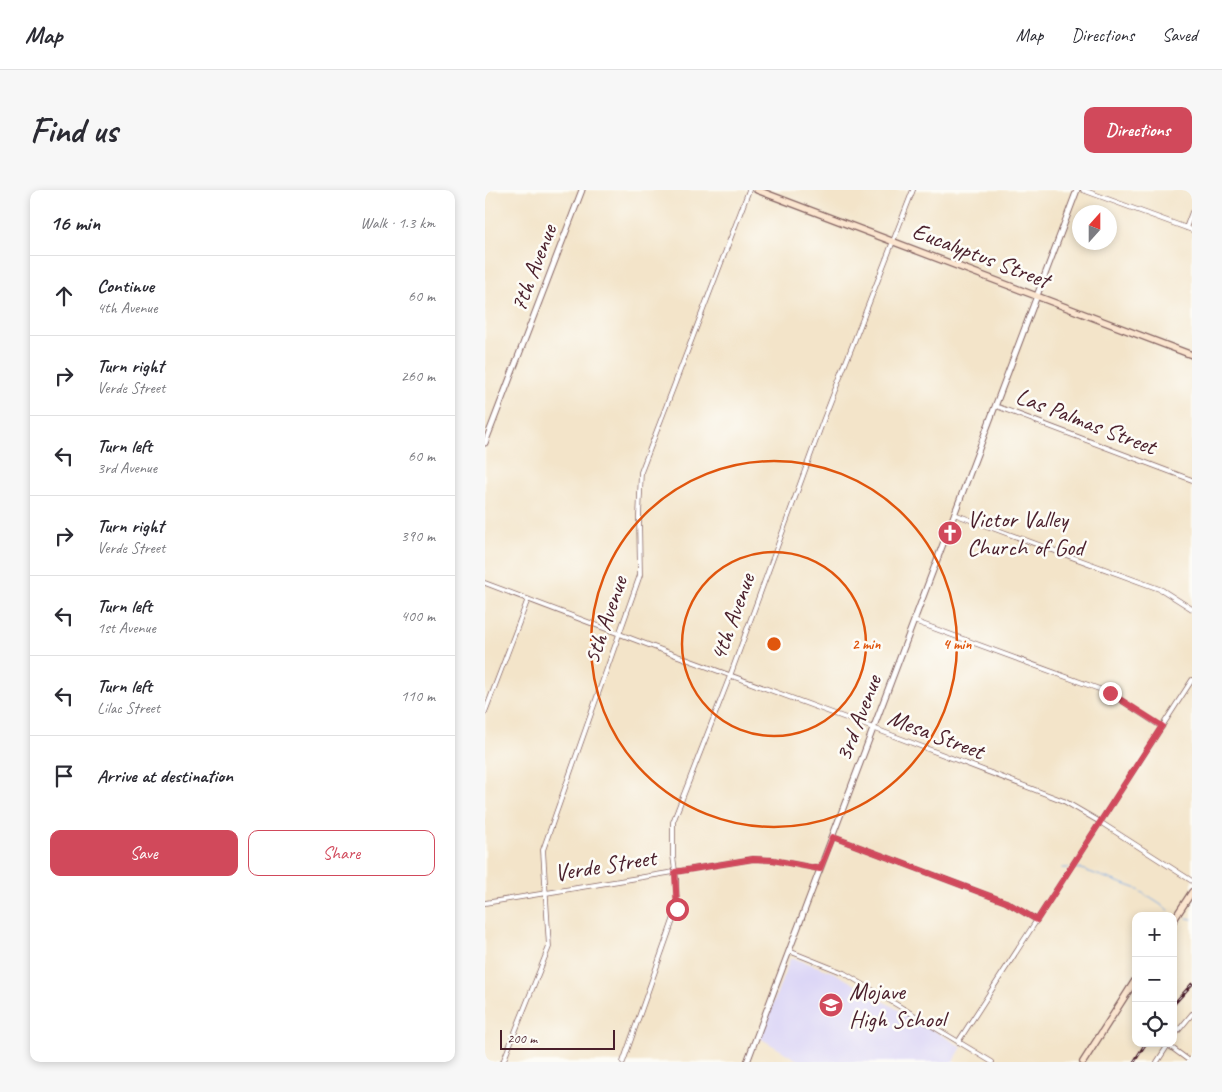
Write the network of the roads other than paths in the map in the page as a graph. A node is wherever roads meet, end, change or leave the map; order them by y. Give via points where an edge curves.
1 (582, 190) edge
2 (749, 190) edge
3 (757, 190) edge
4 (913, 190) edge
5 (1077, 190) edge
6 (1083, 190) edge
7 (1192, 212) edge
8 (1186, 228) junction
9 (1192, 230) edge
10 (893, 241) junction
11 (1037, 296) junction
12 (1192, 355) edge
13 (996, 406) junction
14 (485, 444) edge
15 (1192, 480) edge
16 (954, 514) junction
17 (485, 583) edge
18 (528, 599) junction
19 (1192, 609) edge
20 (914, 621) junction
21 (619, 634) junction
22 (729, 676) junction
23 (1192, 680) edge
24 (485, 712) edge
25 (1162, 726) junction
26 (873, 728) junction
27 (1101, 822) junction
28 (833, 837) junction
29 (820, 869) junction
30 (675, 872) junction
31 (1192, 881) edge
32 (1192, 892) edge
33 (545, 893) junction
34 (485, 903) edge
35 (1177, 915) edge
36 (1037, 920) junction
37 (789, 951) junction
38 (1132, 985) edge
39 (1192, 1014) edge
40 (1177, 1032) edge
41 (958, 1042) junction
42 (1167, 1047) edge
43 (1173, 1047) edge
44 (503, 1062) edge
45 (623, 1062) edge
46 (747, 1062) edge
47 (992, 1062) edge
48 (1083, 1062) edge
49 (1157, 1062) edge
50 (1191, 1062) edge

1 - 14 street, 7th Avenue
2 - 21 street, 5th Avenue via 641,472 640,575
3 - 10 main road, Eucalyptus Street
4 - 10 street, 4th Avenue
5 - 11 street, 3rd Avenue
6 - 8 street
7 - 8 street
8 - 9 street
10 - 11 main road, Eucalyptus Street
10 - 22 street, 4th Avenue
11 - 12 main road, Eucalyptus Street
11 - 13 street, 3rd Avenue
13 - 15 street, Las Palmas Street
13 - 16 street, 3rd Avenue
16 - 19 street via 1163,590
16 - 20 street, 3rd Avenue
17 - 18 street, Mesa Street
18 - 21 street, Mesa Street
18 - 24 street
20 - 25 street via 1110,693
20 - 26 street, 3rd Avenue
21 - 22 street, Mesa Street
21 - 33 street, 5th Avenue via 543,850
22 - 26 street, Mesa Street
22 - 30 street, 4th Avenue via 673,822
23 - 25 street
25 - 27 street
26 - 27 street, Mesa Street via 1064,801
26 - 28 street, 3rd Avenue
27 - 31 street, Mesa Street
27 - 36 street
28 - 29 street, 3rd Avenue
28 - 36 street via 1006,902
29 - 30 street, Verde Street via 753,859
29 - 37 street, 3rd Avenue
30 - 33 street, Verde Street
30 - 45 street, 4th Avenue via 677,909
32 - 35 main road
33 - 34 street, Verde Street
33 - 44 street, 5th Avenue via 549,947
36 - 41 street
37 - 41 street via 844,973
37 - 46 street, 3rd Avenue
38 - 48 main road
39 - 40 street
41 - 47 street
42 - 49 street
43 - 50 street

